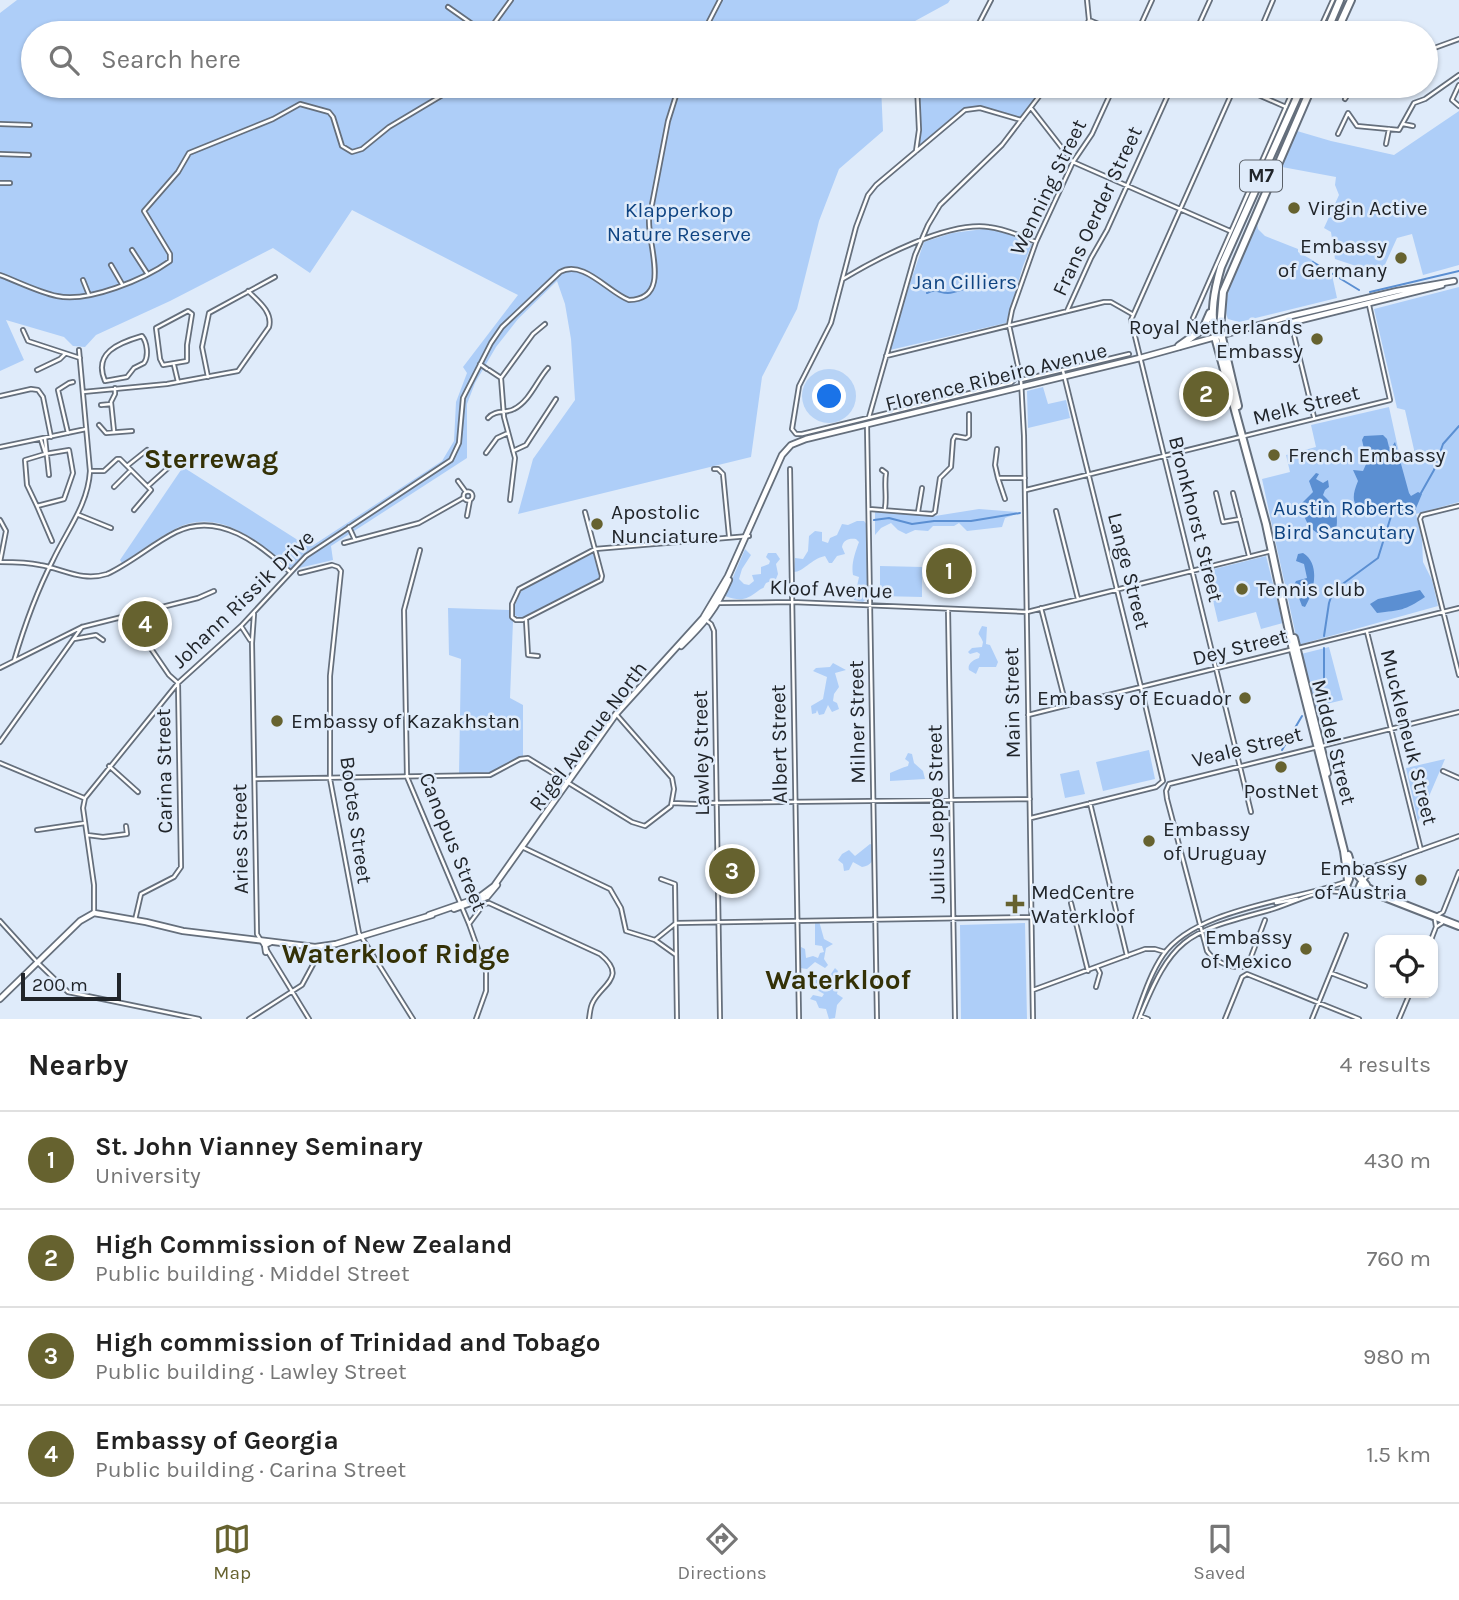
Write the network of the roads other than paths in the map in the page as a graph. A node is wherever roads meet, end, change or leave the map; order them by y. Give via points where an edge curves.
1 (511, 0) edge
2 (720, 0) edge
3 (992, 0) edge
4 (1087, 0) edge
5 (1152, 0) edge
6 (1210, 0) edge
7 (1273, 0) edge
8 (1333, 0) edge
9 (1340, 0) edge
10 (1350, 0) edge
11 (448, 7) dead end
12 (1089, 20) edge
13 (468, 21) edge
14 (495, 21) edge
15 (710, 21) edge
16 (980, 21) edge
17 (1142, 21) edge
18 (1200, 21) edge
19 (1264, 21) edge
20 (1323, 21) edge
21 (1334, 21) edge
22 (1337, 21) edge
23 (1459, 39) edge
24 (1438, 47) edge
25 (1459, 75) edge
26 (1459, 85) edge
27 (1438, 90) edge
28 (438, 98) edge
29 (675, 98) edge
30 (918, 98) edge
31 (1038, 98) edge
32 (1108, 98) edge
33 (1167, 98) edge
34 (1231, 98) edge
35 (1264, 98) edge
36 (1291, 98) edge
37 (1294, 98) edge
38 (1305, 98) edge
39 (1306, 98) edge
40 (1426, 98) edge
41 (1459, 106) edge
42 (1031, 108) junction
43 (1288, 108) junction
44 (1297, 119) junction
45 (1021, 120) junction
46 (0, 124) edge
47 (1403, 124) junction
48 (30, 125) dead end
49 (1413, 126) dead end
50 (1389, 130) junction
51 (1338, 134) dead end
52 (1386, 144) dead end
53 (916, 151) junction
54 (0, 154) edge
55 (29, 155) dead end
56 (1270, 155) junction
57 (1073, 162) junction
58 (1277, 165) junction
59 (1265, 167) junction
60 (0, 183) edge
61 (10, 184) dead end
62 (1127, 186) junction
63 (1180, 209) junction
64 (1230, 232) junction
65 (920, 240) junction
66 (1036, 242) junction
67 (132, 250) dead end
68 (111, 265) dead end
69 (147, 273) junction
70 (0, 275) edge
71 (275, 277) dead end
72 (843, 279) junction
73 (83, 280) dead end
74 (1457, 280) edge
75 (122, 284) junction
76 (248, 291) junction
77 (89, 295) junction
78 (1368, 300) junction
79 (1213, 301) junction
80 (1323, 308) junction
81 (1068, 311) junction
82 (1336, 311) junction
83 (1132, 314) junction
84 (1193, 318) dead end
85 (1295, 321) junction
86 (1289, 323) junction
87 (545, 324) dead end
88 (1009, 325) junction
89 (1249, 328) junction
90 (23, 330) dead end
91 (1293, 331) junction
92 (1218, 336) junction
93 (34, 342) junction
94 (1179, 346) junction
95 (33, 349) dead end
96 (79, 350) dead end
97 (65, 354) junction
98 (1129, 354) dead end
99 (886, 356) junction
100 (80, 358) junction
101 (1140, 358) junction
102 (480, 364) junction
103 (1017, 364) junction
104 (174, 365) junction
105 (548, 368) dead end
106 (37, 370) dead end
107 (1063, 374) junction
108 (127, 377) junction
109 (208, 377) junction
110 (501, 378) junction
111 (73, 382) dead end
112 (178, 383) junction
113 (1022, 383) junction
114 (129, 387) junction
115 (115, 388) junction
116 (83, 392) junction
117 (0, 396) edge
118 (556, 399) dead end
119 (111, 404) junction
120 (101, 405) dead end
121 (503, 410) junction
122 (969, 414) dead end
123 (869, 417) junction
124 (886, 417) junction
125 (488, 418) dead end
126 (1315, 418) junction
127 (99, 425) dead end
128 (867, 425) junction
129 (86, 429) junction
130 (114, 431) junction
131 (132, 431) dead end
132 (68, 433) junction
133 (508, 433) junction
134 (51, 437) junction
135 (1243, 437) junction
136 (43, 439) junction
137 (791, 445) joint
138 (0, 447) edge
139 (997, 449) dead end
140 (147, 450) dead end
141 (513, 451) junction
142 (486, 453) dead end
143 (47, 454) junction
144 (1165, 456) junction
145 (127, 466) junction
146 (169, 467) dead end
147 (714, 469) dead end
148 (790, 469) dead end
149 (131, 470) junction
150 (882, 470) dead end
151 (90, 471) junction
152 (49, 475) dead end
153 (1088, 475) junction
154 (998, 478) junction
155 (1025, 478) junction
156 (458, 481) dead end
157 (148, 486) junction
158 (114, 487) dead end
159 (922, 488) dead end
160 (1025, 490) junction
161 (466, 492) junction
162 (1216, 493) dead end
163 (1233, 493) dead end
164 (463, 498) junction
165 (1005, 499) dead end
166 (470, 500) junction
167 (510, 500) dead end
168 (37, 506) junction
169 (1459, 506) edge
170 (885, 508) junction
171 (869, 509) junction
172 (134, 510) dead end
173 (1055, 511) dead end
174 (586, 512) dead end
175 (918, 513) junction
176 (78, 514) junction
177 (467, 516) dead end
178 (1240, 519) junction
179 (0, 520) edge
180 (349, 527) junction
181 (111, 528) dead end
182 (729, 536) junction
183 (747, 536) junction
184 (355, 540) junction
185 (52, 541) dead end
186 (344, 543) dead end
187 (420, 550) dead end
188 (595, 550) junction
189 (1272, 551) junction
190 (1249, 556) junction
191 (0, 562) edge
192 (49, 567) junction
193 (1192, 570) junction
194 (290, 572) junction
195 (300, 573) dead end
196 (1117, 589) junction
197 (214, 591) dead end
198 (717, 597) junction
199 (1078, 599) junction
200 (792, 602) junction
201 (719, 603) junction
202 (871, 606) junction
203 (710, 607) junction
204 (1041, 608) junction
205 (1459, 608) edge
206 (948, 609) junction
207 (255, 611) junction
208 (1027, 612) junction
209 (1443, 612) junction
210 (128, 615) junction
211 (526, 618) junction
212 (705, 619) junction
213 (241, 626) junction
214 (82, 627) junction
215 (1367, 632) junction
216 (74, 639) junction
217 (103, 640) dead end
218 (252, 643) junction
219 (1295, 650) junction
220 (538, 656) dead end
221 (14, 661) junction
222 (0, 668) edge
223 (1217, 668) junction
224 (1459, 675) edge
225 (178, 683) junction
226 (1142, 687) junction
227 (1066, 705) junction
228 (1459, 712) edge
229 (617, 715) junction
230 (1028, 715) junction
231 (1392, 729) junction
232 (0, 742) edge
233 (1318, 746) junction
234 (0, 763) edge
235 (109, 766) junction
236 (1240, 766) junction
237 (1443, 771) dead end
238 (407, 777) junction
239 (1459, 778) edge
240 (256, 779) junction
241 (330, 779) junction
242 (569, 782) junction
243 (138, 792) dead end
244 (85, 799) junction
245 (952, 799) junction
246 (1030, 799) junction
247 (874, 801) junction
248 (796, 802) junction
249 (672, 803) junction
250 (707, 803) dead end
251 (718, 803) junction
252 (1090, 803) junction
253 (695, 804) dead end
254 (1251, 812) dead end
255 (1031, 818) junction
256 (85, 823) junction
257 (127, 826) dead end
258 (37, 830) dead end
259 (87, 835) junction
260 (1459, 836) edge
261 (523, 848) junction
262 (1421, 849) junction
263 (1349, 860) junction
264 (1380, 863) junction
265 (1352, 868) junction
266 (1365, 869) junction
267 (1459, 872) edge
268 (662, 879) dead end
269 (1357, 880) junction
270 (1354, 892) junction
271 (1300, 899) junction
272 (1071, 903) dead end
273 (1275, 903) junction
274 (460, 906) junction
275 (1443, 912) junction
276 (94, 913) junction
277 (1031, 917) junction
278 (135, 919) junction
279 (953, 919) junction
280 (877, 920) junction
281 (1265, 920) dead end
282 (798, 921) junction
283 (720, 922) junction
284 (1439, 922) junction
285 (0, 923) edge
286 (676, 923) junction
287 (469, 924) junction
288 (1200, 925) junction
289 (1459, 928) edge
290 (1201, 931) junction
291 (1346, 935) dead end
292 (1433, 935) edge
293 (360, 936) junction
294 (259, 940) junction
295 (655, 940) junction
296 (271, 942) junction
297 (323, 946) junction
298 (266, 952) junction
299 (1166, 952) junction
300 (676, 955) junction
301 (1127, 956) junction
302 (38, 963) junction
303 (1097, 967) junction
304 (1088, 971) junction
305 (1331, 973) junction
306 (1096, 986) dead end
307 (1365, 986) dead end
308 (1033, 990) junction
309 (292, 992) junction
310 (1145, 998) junction
311 (1408, 998) edge
312 (0, 999) edge
313 (1319, 1003) junction
314 (1138, 1017) edge
315 (191, 1019) edge
316 (199, 1019) edge
317 (249, 1019) edge
318 (309, 1019) edge
319 (413, 1019) edge
320 (477, 1019) edge
321 (589, 1019) edge
322 (677, 1019) edge
323 (720, 1019) edge
324 (799, 1019) edge
325 (877, 1019) edge
326 (955, 1019) edge
327 (1033, 1019) edge
328 (1148, 1019) edge
329 (1225, 1019) edge
330 (1312, 1019) edge
331 (1359, 1019) edge
332 (1399, 1019) edge

1 - 14 street
2 - 15 street
3 - 16 street
4 - 12 street
5 - 17 street
6 - 18 street
7 - 19 street
8 - 20 street
9 - 21 main road
10 - 22 main road
11 - 13 street
23 - 24 street
25 - 27 street
26 - 41 street via 1452,100
28 - 69 street via 362,149 349,151 341,145 330,113 297,105 189,153 145,210 171,257
29 - 102 street, Johann Rissik Drive via 649,220 656,277 653,289 629,300 578,270 565,269 502,327
30 - 53 street
31 - 42 street
32 - 57 street, Wenning Street
33 - 62 street, Frans Oerder Street
34 - 63 street
35 - 43 street
36 - 43 street
37 - 43 main road, M7
38 - 43 main road via 1300,107
39 - 44 main road, M7
40 - 47 street via 1414,103
42 - 45 street
42 - 57 street
43 - 44 main road
43 - 56 main road, M7
43 - 64 street
44 - 58 main road, M7
45 - 53 street via 970,108
45 - 65 street via 1000,148 937,209
46 - 48 street
47 - 49 street
47 - 50 street via 1399,130
50 - 51 street via 1357,126 1348,113
50 - 52 street
53 - 72 street via 868,195
54 - 55 street
56 - 58 main road
56 - 59 main road, M7
57 - 62 street
57 - 66 street, Wenning Street
58 - 59 main road
58 - 92 main road, M7 via 1223,292
59 - 79 main road, M7 via 1221,267
60 - 61 street
62 - 63 street
62 - 81 street, Frans Oerder Street
63 - 64 street
63 - 83 street
64 - 84 street
65 - 66 street via 961,227 982,226
65 - 72 street
65 - 99 street
66 - 88 street, Wenning Street
67 - 69 street
68 - 75 street
69 - 75 street
70 - 77 street via 56,296
71 - 76 street
72 - 123 street via 829,327 798,388 792,424 794,432 802,434
73 - 77 street
74 - 78 main road, Florence Ribeiro Avenue
75 - 77 street
76 - 109 street via 209,313 202,346
76 - 109 street via 270,316 269,327 240,370
78 - 80 main road, Florence Ribeiro Avenue
78 - 82 main road, Florence Ribeiro Avenue
78 - 126 street, Melk Street via 1390,400
79 - 92 main road, M7
79 - 94 main road via 1205,326
80 - 82 main road
80 - 89 main road, Florence Ribeiro Avenue
81 - 83 street via 1109,302
81 - 88 street
82 - 85 main road, Florence Ribeiro Avenue
83 - 101 street, Bronkhorst Street
85 - 86 main road, Florence Ribeiro Avenue
85 - 91 street
86 - 89 main road, Florence Ribeiro Avenue
86 - 91 street
87 - 110 street
88 - 99 street
88 - 103 street, Wenning Street
89 - 92 main road, Florence Ribeiro Avenue
90 - 93 street
91 - 126 street
92 - 94 main road, Florence Ribeiro Avenue
92 - 135 main road, Middel Street / M7
93 - 95 street
93 - 97 street
94 - 101 main road, Florence Ribeiro Avenue
96 - 100 street
97 - 100 street
97 - 106 street
98 - 107 street
99 - 123 street
100 - 116 street
101 - 107 main road, Florence Ribeiro Avenue
101 - 144 street, Bronkhorst Street
102 - 110 street
102 - 180 street, Johann Rissik Drive via 463,398 459,443 451,460
103 - 113 street, Wenning Street
103 - 124 street via 1017,376 1011,383
104 - 104 street via 161,364 156,328 190,311 188,360
104 - 112 street
105 - 121 street via 515,408
107 - 113 main road, Florence Ribeiro Avenue
107 - 153 street, Lange Street
108 - 108 street via 147,360 142,336 102,360 105,381
108 - 114 street
109 - 112 street
110 - 121 street
111 - 132 street via 58,390
112 - 114 street
113 - 124 main road, Florence Ribeiro Avenue
113 - 155 street, Main Street
114 - 115 street
115 - 116 street
115 - 119 street
116 - 129 street
117 - 134 street via 38,390
118 - 141 street via 526,445
119 - 120 street
119 - 130 street
121 - 125 street
121 - 133 street
122 - 175 street via 968,437 953,440 951,467 940,478 937,509 932,514
123 - 124 street
124 - 128 main road, Florence Ribeiro Avenue
126 - 135 street, Melk Street
127 - 130 street via 106,433
128 - 137 main road, Florence Ribeiro Avenue
128 - 171 street, Milner Street
129 - 132 street
129 - 151 street
130 - 131 street
132 - 134 street
133 - 141 street
133 - 142 street via 497,438
134 - 136 street
135 - 144 street, Melk Street
135 - 189 main road, Middel Street / M7
136 - 138 street
136 - 143 street
137 - 183 main road, Rigel Avenue North via 782,455
139 - 154 street
140 - 145 street
141 - 167 street
143 - 152 street
143 - 168 street via 24,461 27,485
143 - 168 street via 69,450 73,475 63,501
144 - 153 street, Melk Street
144 - 193 street, Bronkhorst Street
145 - 149 street
145 - 151 street via 118,459 104,471
146 - 157 street
147 - 182 street via 723,474
148 - 200 street, Albert Street
149 - 157 street
149 - 158 street
150 - 170 street via 886,473
151 - 176 street via 88,492
153 - 160 street, Melk Street
153 - 196 street, Lange Street
154 - 155 street
154 - 165 street
155 - 160 street, Main Street
156 - 161 street
157 - 172 street via 150,492
159 - 175 street
160 - 208 street, Main Street
161 - 164 street
161 - 166 street via 472,494
162 - 178 street via 1223,522
163 - 178 street
164 - 166 street
164 - 184 street via 419,523
166 - 177 street
168 - 185 street
169 - 209 street via 1420,519
170 - 171 street
170 - 175 street
171 - 202 street, Milner Street
173 - 199 street
174 - 188 street
176 - 181 street
176 - 192 street
178 - 190 street
179 - 191 street via 6,531
180 - 184 street
180 - 194 street, Johann Rissik Drive via 310,552
182 - 183 street
182 - 188 street
183 - 198 main road, Rigel Avenue North
183 - 201 main road, Rigel Avenue North
184 - 186 street
187 - 238 street, Canopus Street via 404,610
188 - 211 street via 601,581
188 - 211 street via 519,589 512,614 516,620
189 - 190 street, Kloof Avenue
189 - 219 main road, Middel Street / M7
190 - 193 street, Kloof Avenue
191 - 192 street
192 - 194 street via 80,577 100,576 176,532 206,524 248,538
192 - 221 street
193 - 196 street, Kloof Avenue
193 - 223 street, Bronkhorst Street
194 - 207 street, Johann Rissik Drive
195 - 241 street, Bootes Street via 332,565 341,571 330,676
196 - 199 street, Kloof Avenue
196 - 226 street, Lange Street
197 - 210 street
198 - 201 main road
198 - 203 main road, Rigel Avenue North
199 - 204 street, Kloof Avenue
200 - 201 street, Kloof Avenue
200 - 202 street, Kloof Avenue
200 - 248 street, Albert Street
201 - 203 main road
201 - 212 main road, Rigel Avenue North
202 - 206 street, Kloof Avenue
202 - 247 street, Milner Street
203 - 212 main road, Rigel Avenue North
204 - 208 street, Kloof Avenue
204 - 227 street
205 - 209 street, Dey Street
206 - 208 street, Kloof Avenue
206 - 245 street, Julius Jeppe Street
207 - 213 street, Johann Rissik Drive
207 - 218 street, Aries Street
208 - 230 street, Main Street
209 - 215 street, Dey Street
209 - 224 street
210 - 214 street
210 - 225 street, Carina Street
211 - 220 street via 528,655
212 - 229 main road, Rigel Avenue North
212 - 251 street, Lawley Street via 715,631
213 - 218 street
213 - 225 street, Johann Rissik Drive
214 - 216 street
214 - 221 street
215 - 219 street, Dey Street
215 - 231 street, Muckleneuk Street
216 - 217 street via 96,635
216 - 232 street
218 - 240 street, Aries Street
219 - 223 street, Dey Street
219 - 233 main road, Middel Street / M7
221 - 222 street
223 - 226 street, Dey Street
223 - 236 street, Bronkhorst Street
225 - 235 street, Johann Rissik Drive
225 - 278 street, Carina Street via 181,867 174,877 141,894
226 - 227 street, Dey Street
226 - 252 street, Lange Street via 1163,779 1159,786
227 - 230 street, Dey Street
228 - 231 street, Veale Street
229 - 242 main road, Rigel Avenue North
229 - 249 street via 673,778
230 - 246 street, Main Street
231 - 233 street, Veale Street
231 - 262 street, Muckleneuk Street
233 - 236 street, Veale Street
233 - 263 main road, Middel Street / M7
233 - 269 main road, Middel Street / M7 via 1344,851
234 - 244 street
235 - 243 street
235 - 244 street, Johann Rissik Drive
236 - 254 street, Bronkhorst Street
236 - 288 street, Veale Street via 1167,786
237 - 239 street
238 - 241 street
238 - 242 street via 494,775 528,758
238 - 274 street, Canopus Street
240 - 241 street
240 - 294 street, Aries Street
241 - 293 street, Bootes Street
242 - 249 street via 642,827
242 - 261 main road, Rigel Avenue North
244 - 256 street
245 - 246 street
245 - 247 street
245 - 279 street, Julius Jeppe Street
246 - 255 street, Main Street
247 - 248 street
247 - 280 street, Milner Street
248 - 251 street
248 - 282 street, Albert Street
249 - 253 street
250 - 251 street
251 - 283 street, Lawley Street
252 - 255 street
252 - 301 street
255 - 277 street, Main Street
256 - 258 street
256 - 259 street
257 - 259 street via 127,834
259 - 276 street
260 - 262 street
261 - 274 main road, Rigel Avenue North via 491,889
261 - 295 street via 607,887 621,908 625,931
262 - 264 street
263 - 265 main road, Middel Street / M7
263 - 269 main road, Middel Street / M7
264 - 266 street
264 - 269 street
265 - 266 main road
265 - 269 main road, Middel Street / M7
266 - 269 street
267 - 275 street
268 - 286 street via 675,884
269 - 270 main road
269 - 270 main road, M7 via 1346,888
269 - 273 street
269 - 284 main road, M7
270 - 271 street via 1326,892
270 - 284 main road, M7
271 - 273 street
271 - 290 street
272 - 304 street
273 - 288 street
274 - 287 street, Canopus Street
274 - 293 main road, Rigel Avenue North
275 - 284 street
275 - 284 street
276 - 278 main road, Rigel Avenue North
276 - 302 main road
277 - 279 street
277 - 308 street, Main Street
278 - 294 main road, Rigel Avenue North via 183,931
279 - 280 street
279 - 326 street, Julius Jeppe Street
280 - 282 street
280 - 325 street, Milner Street
281 - 290 street via 1251,957 1240,967 1212,958
282 - 283 street
282 - 324 street, Albert Street
283 - 286 street
283 - 323 street, Lawley Street
284 - 289 main road, M7
284 - 292 street
285 - 302 street
286 - 295 street
286 - 300 street
287 - 320 street, Canopus Street via 487,978
287 - 321 street via 484,904 492,903 600,954 610,964 612,978 593,1001
288 - 290 street
288 - 299 street
290 - 310 street via 1169,957
291 - 305 street
293 - 297 main road, Rigel Avenue North
293 - 319 street, Bootes Street
294 - 296 main road, Rigel Avenue North
294 - 298 street, Aries Street
295 - 300 street
296 - 297 main road, Rigel Avenue North
296 - 298 main road via 265,945
297 - 309 street via 305,981
298 - 309 street, Aries Street
299 - 301 street via 1151,949
299 - 310 street
300 - 322 street
301 - 303 street
302 - 312 main road
302 - 315 street via 72,994
303 - 304 street
303 - 306 street
304 - 308 street
305 - 307 street
305 - 313 street
308 - 327 street, Main Street
309 - 317 street
309 - 318 street, Aries Street
310 - 314 street
311 - 332 street
313 - 329 street via 1243,975
313 - 330 street
313 - 331 street
314 - 328 street
315 - 316 street

